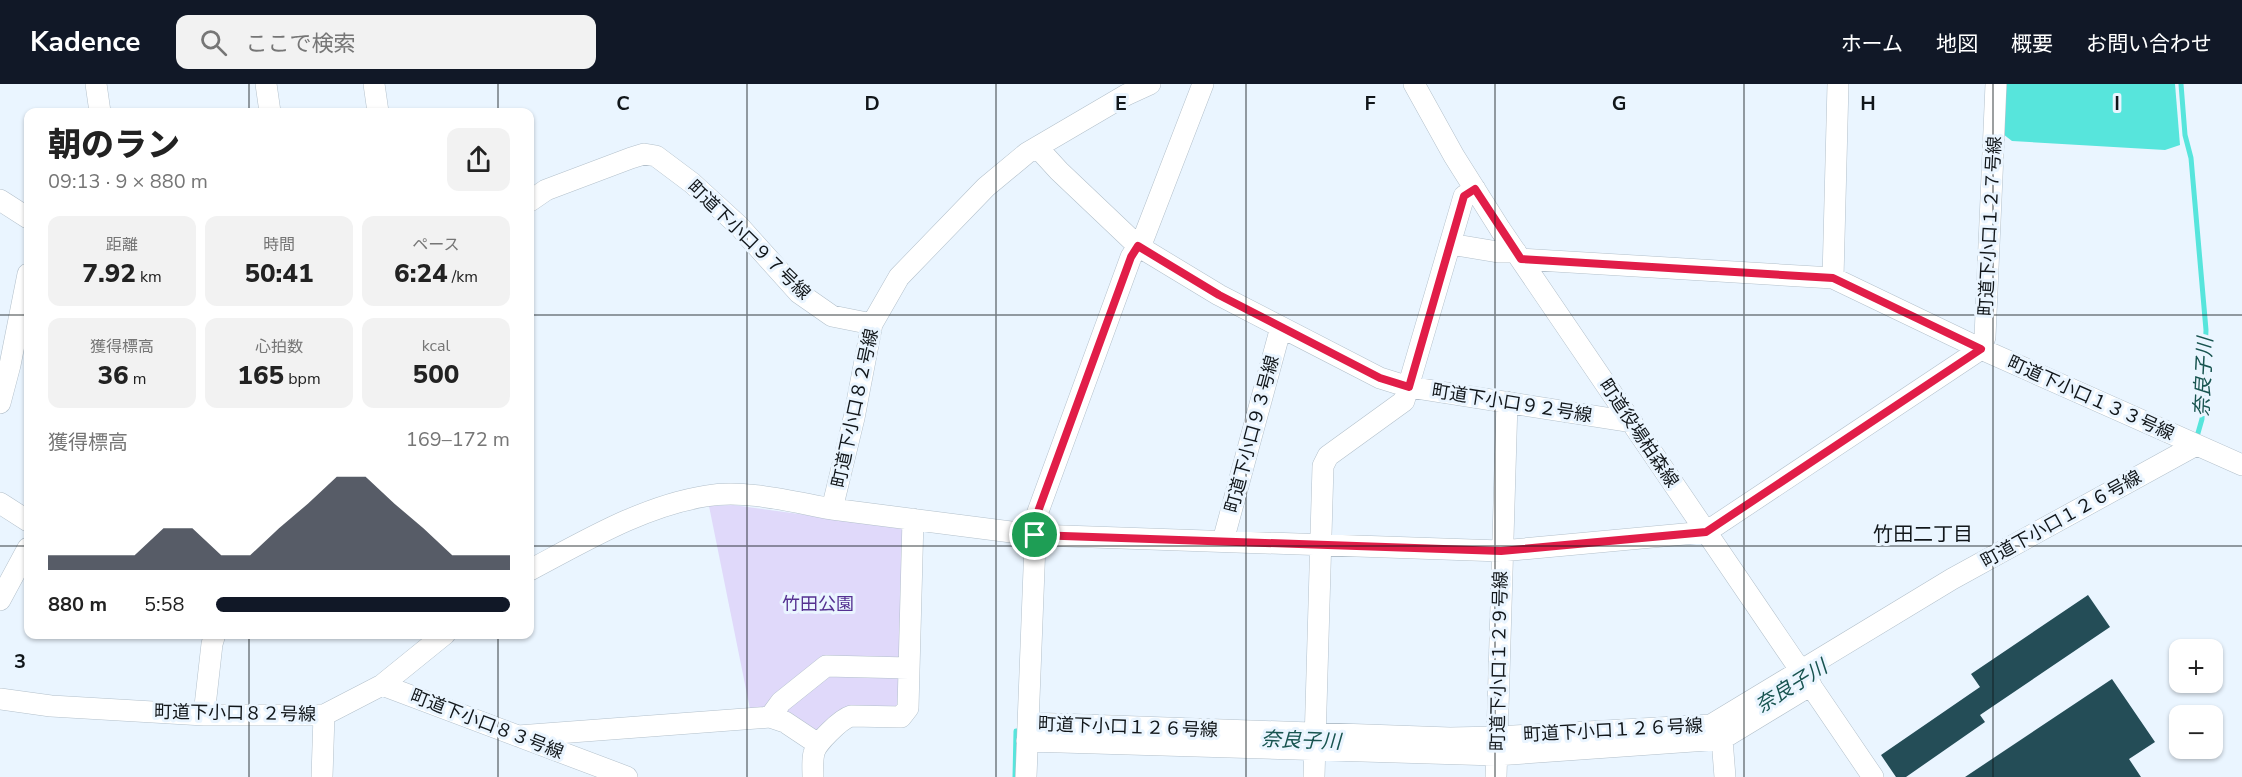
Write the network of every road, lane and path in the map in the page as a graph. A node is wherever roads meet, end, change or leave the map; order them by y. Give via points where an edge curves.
1 (96, 84) edge
2 (266, 84) edge
3 (374, 84) edge
4 (1150, 84) edge
5 (1203, 84) edge
6 (1414, 84) edge
7 (1838, 84) edge
8 (1996, 84) edge
9 (99, 108) edge
10 (269, 108) edge
11 (377, 108) edge
12 (1037, 147) junction
13 (1475, 189) junction
14 (534, 198) edge
15 (0, 200) edge
16 (24, 215) edge
17 (1450, 244) junction
18 (1138, 246) junction
19 (1518, 256) junction
20 (1833, 278) junction
21 (24, 314) edge
22 (872, 324) junction
23 (1281, 327) junction
24 (1981, 349) junction
25 (1409, 387) junction
26 (1507, 402) junction
27 (0, 403) edge
28 (1632, 422) junction
29 (2196, 445) junction
30 (2242, 465) edge
31 (0, 503) edge
32 (832, 509) junction
33 (24, 518) edge
34 (913, 519) junction
35 (1706, 532) junction
36 (1035, 535) junction
37 (1223, 542) junction
38 (1322, 545) junction
39 (1501, 551) junction
40 (24, 555) edge
41 (534, 568) edge
42 (0, 600) edge
43 (214, 639) edge
44 (439, 639) edge
45 (909, 668) junction
46 (1807, 679) junction
47 (382, 685) junction
48 (0, 699) edge
49 (204, 715) junction
50 (324, 715) junction
51 (770, 717) junction
52 (1028, 732) junction
53 (518, 736) junction
54 (1722, 739) junction
55 (1316, 741) junction
56 (818, 744) junction
57 (1496, 746) junction
58 (322, 777) edge
59 (627, 777) edge
60 (813, 777) edge
61 (1026, 777) edge
62 (1314, 777) edge
63 (1496, 777) edge
64 (1725, 777) edge
65 (1873, 777) edge

1 - 9 street
2 - 10 street
3 - 11 street
4 - 12 street, 町道下小口８２号線
5 - 18 street
6 - 13 street, 町道役場柏森線
7 - 20 street
8 - 24 street, 町道下小口１２７号線 via 1985,337
12 - 18 street, 町道下小口９２号線
12 - 22 street, 町道下小口８２号線 via 986,187 899,277
13 - 17 street via 1464,196
13 - 19 street, 町道役場柏森線
14 - 22 street, 町道下小口９７号線 via 546,190 631,158 656,156 739,226 799,293 832,316
15 - 16 street
17 - 19 street, 町道下小口１３３号線
17 - 25 street
18 - 23 street, 町道下小口９２号線
18 - 36 street via 1036,517
19 - 20 street, 町道下小口１３３号線
19 - 28 street, 町道役場柏森線
20 - 24 street, 町道下小口１３３号線
21 - 27 street
22 - 32 street, 町道下小口８２号線
23 - 25 street, 町道下小口９２号線 via 1380,378
23 - 37 street, 町道下小口９３号線
24 - 29 street, 町道下小口１３３号線
24 - 35 street
25 - 26 street, 町道下小口９２号線
25 - 38 street via 1404,401 1328,456 1323,466
26 - 28 street, 町道下小口９２号線
26 - 39 street, 町道下小口１２９号線
28 - 35 street, 町道役場柏森線
29 - 30 street, 町道下小口１３３号線
29 - 46 street, 町道下小口１２６号線 via 1952,579
31 - 33 street
32 - 34 street
32 - 41 street, 町道下小口８２号線 via 751,495 707,495 659,508
34 - 36 street
34 - 45 street
35 - 39 street
35 - 46 street, 町道役場柏森線
36 - 37 street
36 - 52 street
37 - 38 street
38 - 39 street
38 - 55 street
39 - 57 street, 町道下小口１２９号線
40 - 42 street
43 - 49 street
44 - 47 street, 町道下小口８２号線
45 - 51 street via 826,666 781,702
45 - 56 street via 908,708 901,717 847,717
46 - 54 street
46 - 57 street, 町道下小口１２６号線 via 1711,725
46 - 65 street, 町道役場柏森線
47 - 50 street, 町道下小口８２号線
47 - 53 street, 町道下小口８３号線
48 - 49 street, 町道下小口８２号線
49 - 50 street, 町道下小口８２号線
50 - 58 street
51 - 53 street
51 - 56 street
52 - 55 street, 町道下小口１２６号線
52 - 61 street
53 - 59 street, 町道下小口８３号線
54 - 57 street
54 - 64 street
55 - 57 street, 町道下小口１２６号線
55 - 62 street
56 - 60 street
57 - 63 street, 町道下小口１２９号線

